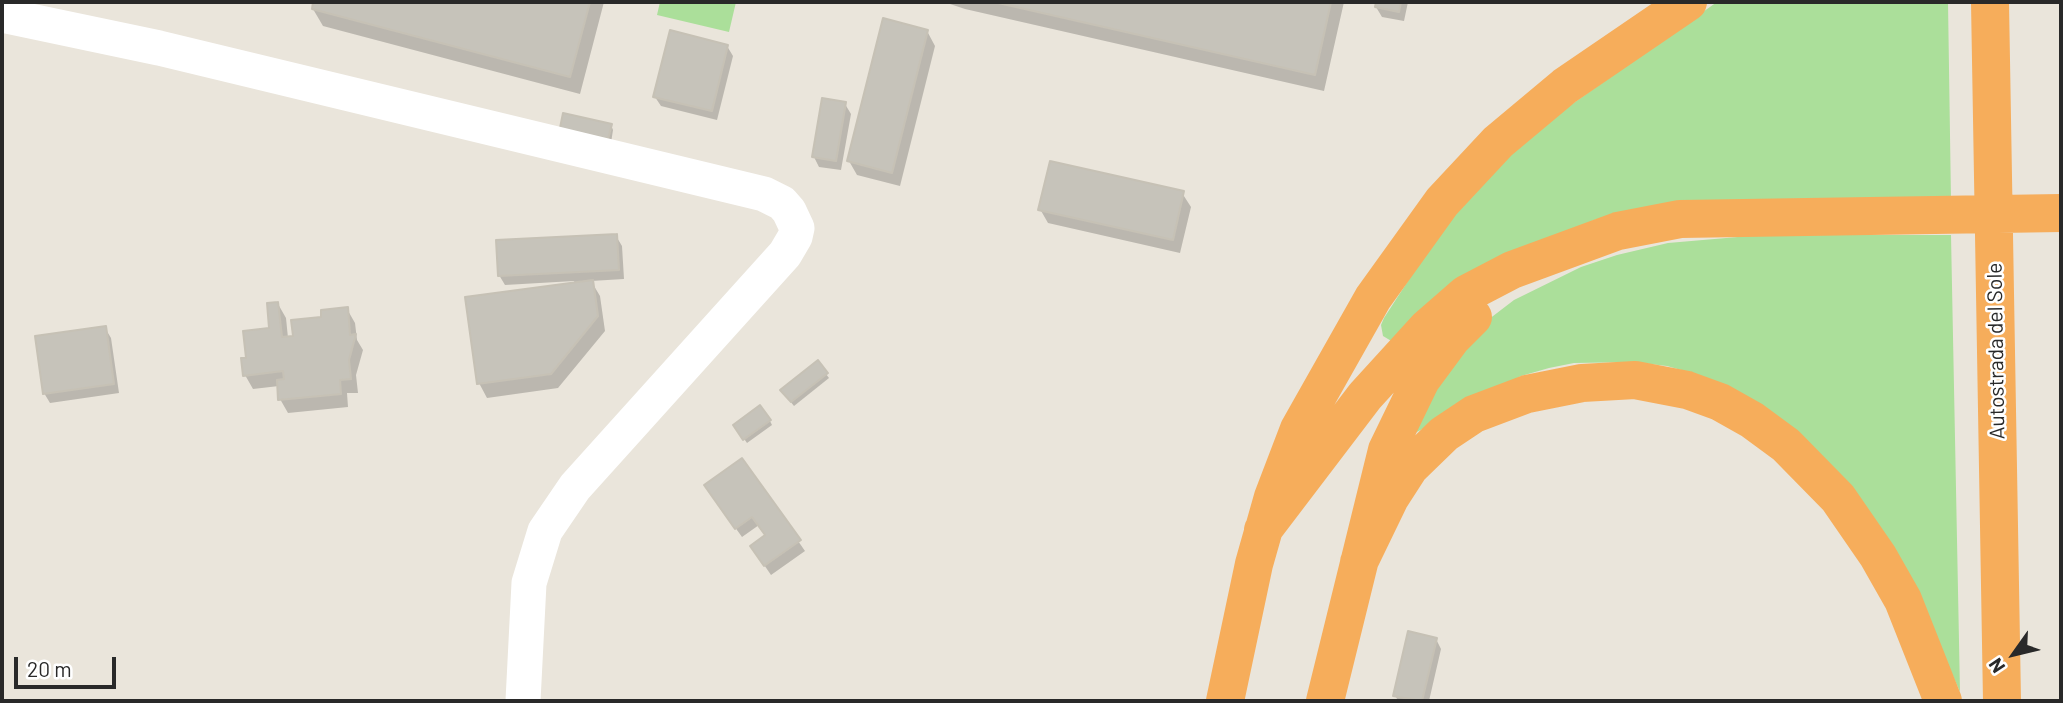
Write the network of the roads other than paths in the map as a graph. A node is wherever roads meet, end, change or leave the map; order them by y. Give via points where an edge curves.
1 (1688, 2) edge
2 (1990, 2) edge
3 (2, 15) edge
4 (2061, 213) edge
5 (1531, 263) junction
6 (1263, 530) junction
7 (1359, 562) junction
8 (523, 701) edge
9 (1225, 701) edge
10 (1325, 701) edge
11 (1943, 701) edge
12 (2002, 701) edge

1 - 6 highway via 1543,103 1442,202 1373,298 1321,385 1299,429
2 - 12 highway, Autostrada del Sole
3 - 8 street via 159,48 764,194 789,211 797,228 785,254 575,487 545,531 529,583
4 - 5 highway via 1680,219 1618,231
5 - 6 highway via 1480,286 1427,328 1365,396
5 - 7 highway via 1452,338 1411,396 1387,450
6 - 9 highway
7 - 10 highway
7 - 11 highway via 1410,467 1444,434 1474,414 1527,394 1582,383 1635,380 1679,388 1720,402 1752,420 1791,450 1838,498 1903,600

